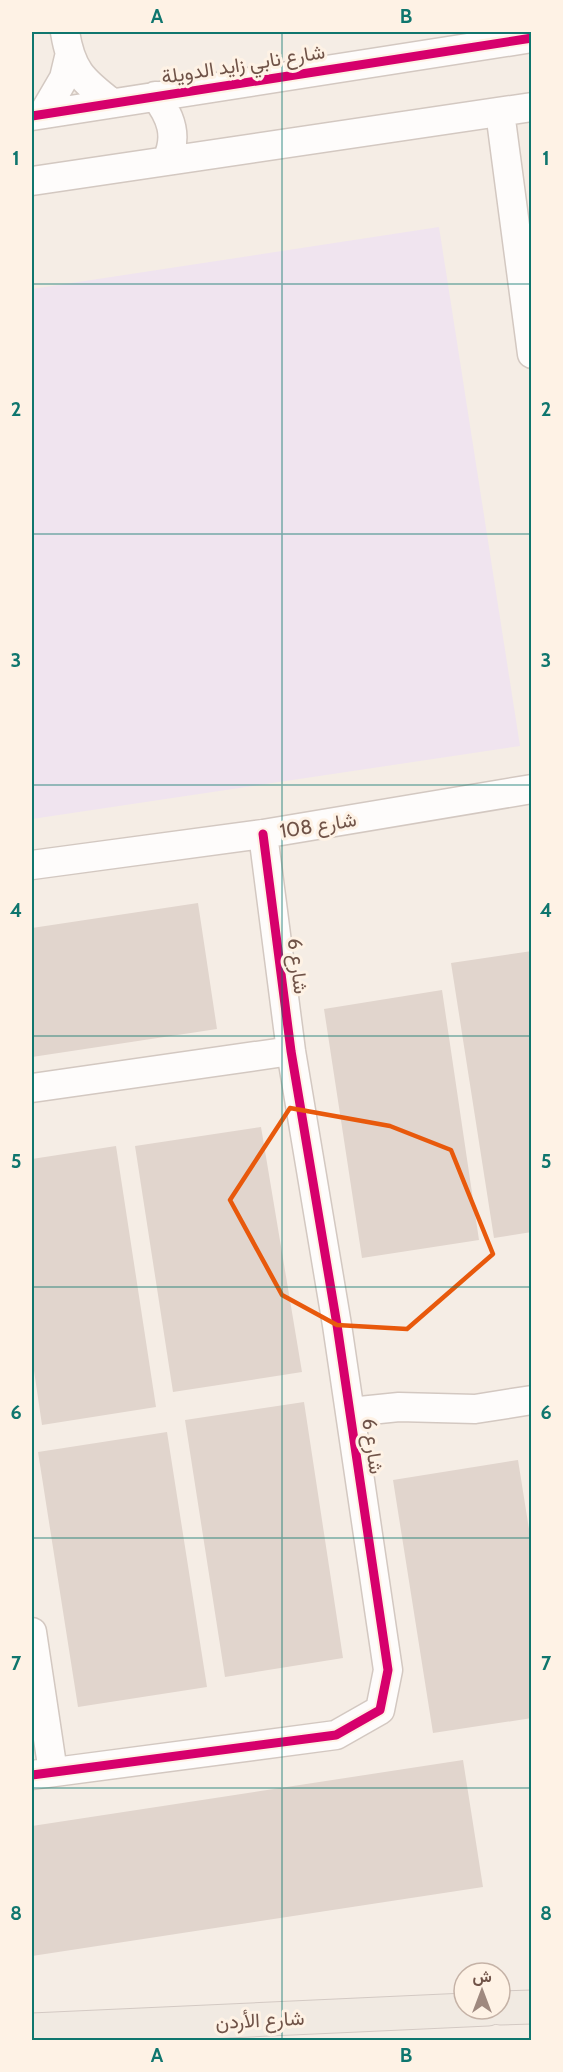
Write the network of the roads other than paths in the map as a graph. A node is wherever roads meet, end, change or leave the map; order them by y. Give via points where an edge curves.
1 (531, 38) edge
2 (67, 44) edge
3 (155, 96) junction
4 (112, 103) junction
5 (531, 107) edge
6 (500, 112) junction
7 (38, 115) edge
8 (166, 161) junction
9 (32, 181) edge
10 (524, 247) edge
11 (531, 354) edge
12 (531, 789) edge
13 (263, 834) junction
14 (32, 865) edge
15 (291, 1051) junction
16 (32, 1088) edge
17 (531, 1400) edge
18 (350, 1412) junction
19 (32, 1632) edge
20 (42, 1774) edge
21 (531, 2007) edge
22 (512, 2008) edge
23 (452, 2011) edge
24 (211, 2022) junction
25 (32, 2030) edge
26 (169, 2040) edge

1 - 3 street, شارع نابي زايد الدويلة
2 - 4 street via 80,75
2 - 7 street via 64,78
3 - 4 street, شارع نابي زايد الدويلة
3 - 8 street via 173,129 173,148
4 - 7 street, شارع نابي زايد الدويلة
5 - 6 street
6 - 8 street
6 - 10 street
8 - 9 street
10 - 11 street
12 - 13 street, شارع 108
13 - 14 street, شارع 108
13 - 15 street, شارع 6
15 - 16 street
15 - 18 street, شارع 6
17 - 18 street via 475,1409 399,1407
18 - 20 street, شارع 6 via 388,1670 380,1710 336,1735
19 - 20 street, شارع 6
21 - 22 main road
23 - 24 main road, شارع الأردن
24 - 25 main road, شارع الأردن
24 - 26 main road

